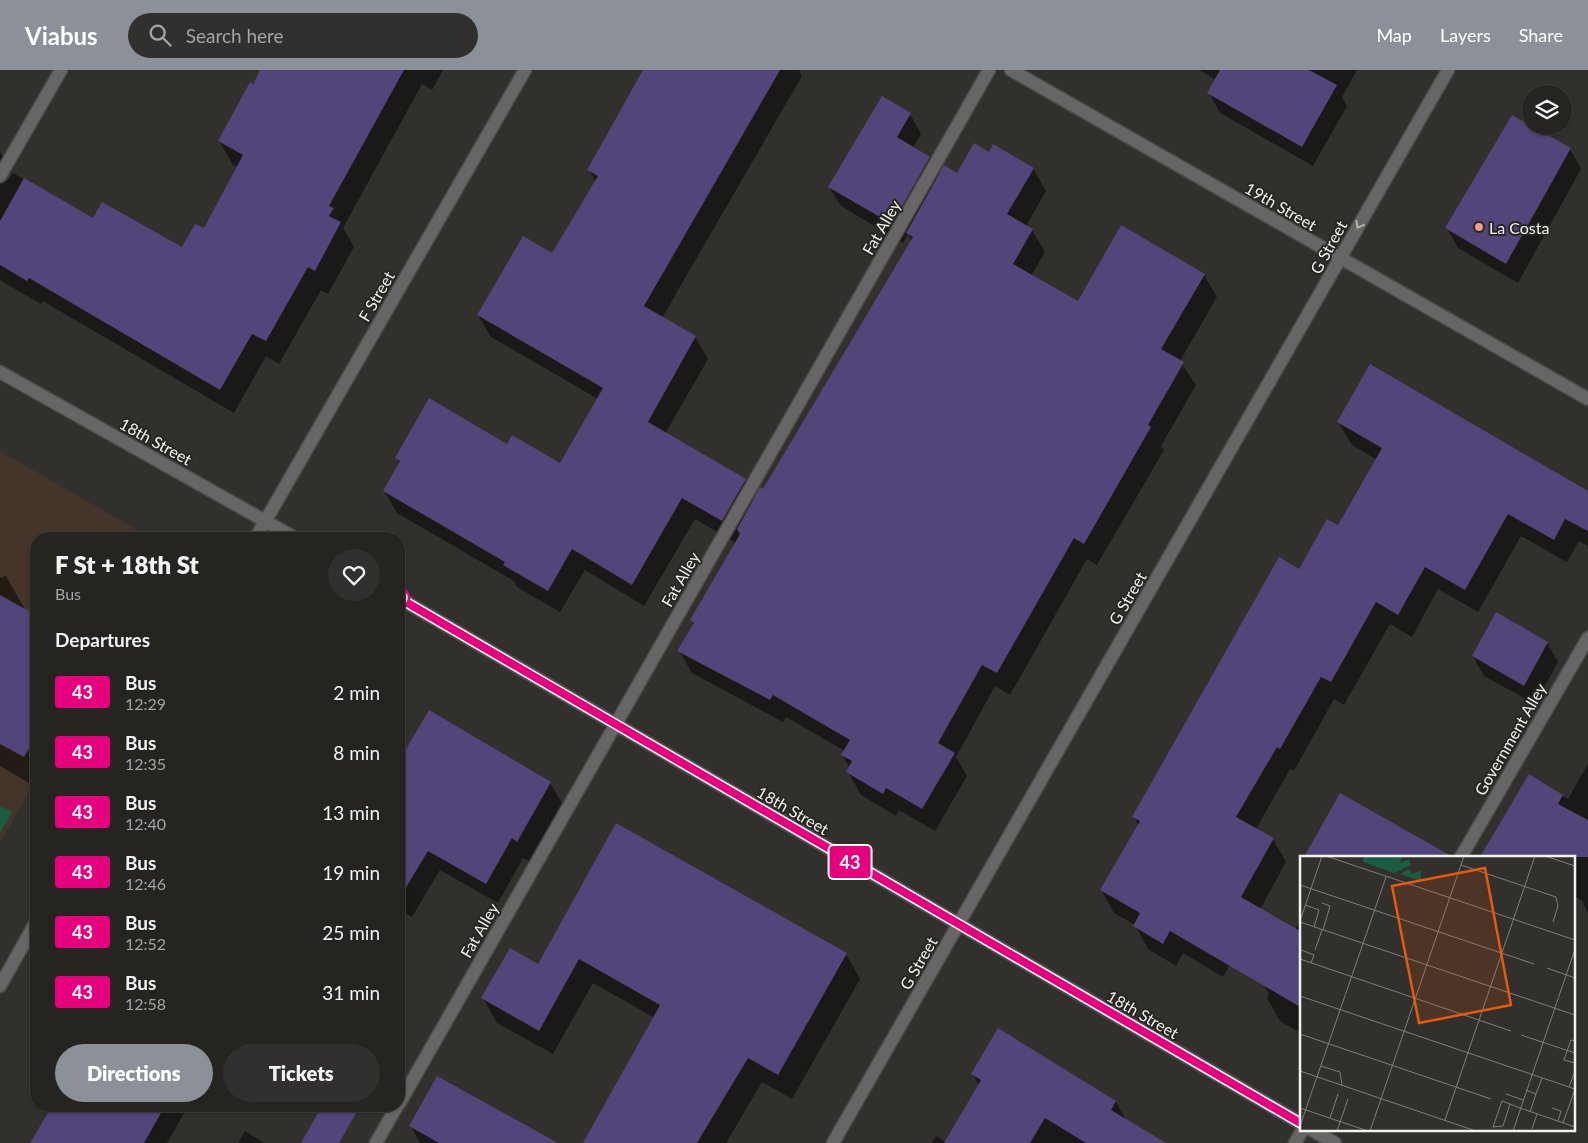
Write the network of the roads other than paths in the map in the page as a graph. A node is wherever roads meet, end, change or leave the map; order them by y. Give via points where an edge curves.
1 (61, 70) edge
2 (525, 70) edge
3 (989, 70) edge
4 (1011, 70) edge
5 (1448, 70) edge
6 (0, 176) edge
7 (1340, 258) junction
8 (0, 372) edge
9 (1588, 399) edge
10 (266, 521) junction
11 (259, 532) edge
12 (285, 532) edge
13 (405, 602) edge
14 (1588, 638) edge
15 (615, 724) junction
16 (1462, 856) edge
17 (958, 925) junction
18 (30, 933) edge
19 (0, 986) edge
20 (405, 1093) edge
21 (394, 1112) edge
22 (1300, 1123) edge
23 (1302, 1130) edge
24 (1312, 1130) edge
25 (376, 1143) edge
26 (833, 1143) edge
27 (1295, 1143) edge
28 (1335, 1143) edge

1 - 6 street
2 - 10 street, F Street
3 - 15 street, Fat Alley
4 - 7 street, 19th Street
5 -> 7 street, G Street
7 - 9 street, 19th Street
7 - 17 street, G Street
8 - 10 street, 18th Street
10 - 11 street, F Street
10 - 12 street, 18th Street
13 - 15 street, 18th Street
14 - 16 street, Government Alley
15 - 17 street, 18th Street
15 - 20 street, Fat Alley
17 - 22 street, 18th Street
17 - 26 street, G Street
18 - 19 street
21 - 25 street, Fat Alley
23 - 27 street
24 - 28 street

